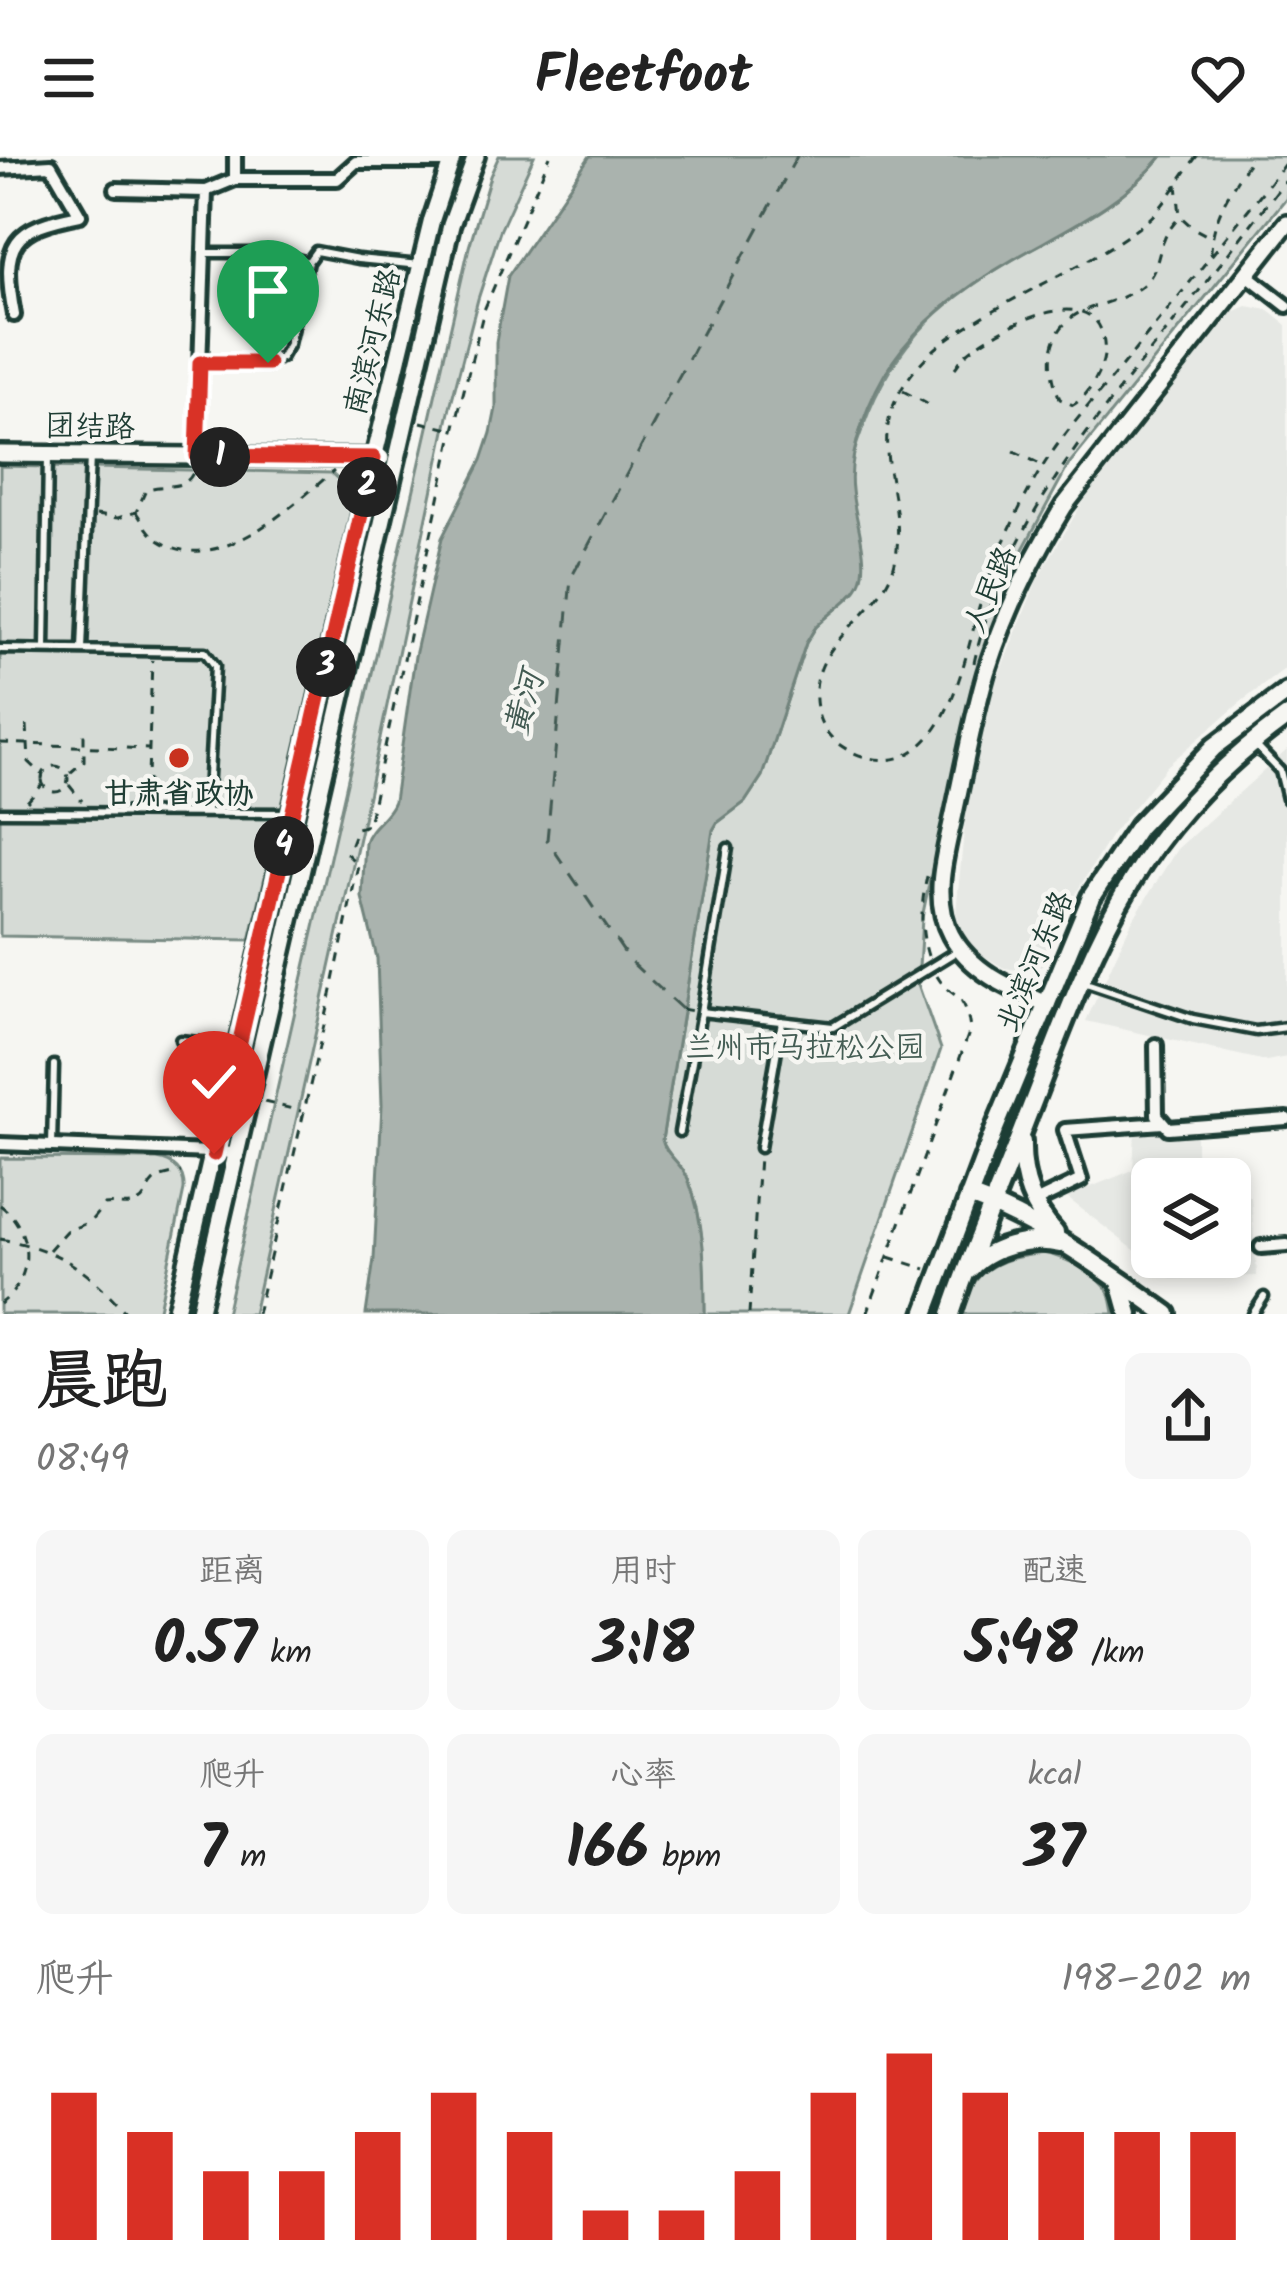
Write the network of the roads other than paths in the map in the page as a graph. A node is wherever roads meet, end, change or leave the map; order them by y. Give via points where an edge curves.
1 (235, 156) edge
2 (476, 156) edge
3 (355, 159) edge
4 (452, 159) edge
5 (0, 168) edge
6 (235, 179) junction
7 (116, 189) dead end
8 (206, 191) junction
9 (1287, 223) edge
10 (202, 253) junction
11 (308, 262) junction
12 (420, 266) junction
13 (1246, 275) junction
14 (1287, 306) edge
15 (14, 314) dead end
16 (200, 363) junction
17 (0, 454) edge
18 (49, 455) junction
19 (90, 455) junction
20 (197, 456) junction
21 (374, 458) junction
22 (396, 458) junction
23 (0, 649) edge
24 (45, 649) junction
25 (82, 650) junction
26 (1287, 692) edge
27 (1287, 717) edge
28 (1254, 743) junction
29 (1287, 799) edge
30 (0, 812) edge
31 (207, 812) junction
32 (292, 813) junction
33 (728, 848) dead end
34 (960, 949) junction
35 (1082, 982) junction
36 (1047, 1004) junction
37 (701, 1012) junction
38 (782, 1022) junction
39 (1287, 1027) edge
40 (180, 1040) dead end
41 (1156, 1045) dead end
42 (238, 1046) junction
43 (54, 1065) dead end
44 (1287, 1119) edge
45 (1163, 1123) junction
46 (1022, 1130) junction
47 (679, 1132) dead end
48 (0, 1144) edge
49 (52, 1146) junction
50 (760, 1148) road end
51 (237, 1153) junction
52 (214, 1154) junction
53 (969, 1196) junction
54 (1034, 1203) junction
55 (993, 1204) junction
56 (1287, 1245) edge
57 (1069, 1246) junction
58 (1261, 1247) dead end
59 (964, 1276) junction
60 (1119, 1281) junction
61 (1264, 1297) dead end
62 (175, 1314) edge
63 (200, 1314) edge
64 (925, 1314) edge
65 (951, 1314) edge
66 (1129, 1314) edge
67 (1167, 1314) edge
68 (1253, 1314) edge

1 - 6 street
2 - 22 main road, 南滨河东路 via 451,226
3 - 4 street
3 - 6 street via 337,178
4 - 12 main road, 南滨河东路
5 - 15 street via 51,164 80,214 16,235 3,256
6 - 8 street
7 - 8 street
8 - 10 street
9 - 13 main road, 人民路
10 - 11 lane via 275,253
10 - 16 street
11 - 12 lane via 316,251
11 - 16 lane via 281,358
12 - 21 main road, 南滨河东路
13 - 14 street
13 - 34 main road, 人民路 via 1064,506 1018,596 987,670 941,875 944,913
16 - 20 street
17 - 18 main road, 团结路
18 - 19 main road, 团结路
18 - 24 lane
19 - 20 main road, 团结路
19 - 25 lane
20 - 21 main road, 团结路
21 - 22 main road, 团结路
21 - 32 main road, 南滨河东路
22 - 51 main road, 南滨河东路
23 - 24 lane
24 - 25 lane
25 - 31 lane via 206,652 215,666
26 - 36 main road, 北滨河东路 via 1214,747 1138,826 1091,897
27 - 28 main road, 北滨河东路
28 - 29 lane via 1280,771
28 - 35 main road, 北滨河东路 via 1164,833
30 - 31 lane
31 - 32 lane
32 - 42 main road, 南滨河东路
33 - 37 lane
34 - 36 main road via 988,975
34 - 38 lane via 833,1027
35 - 39 lane via 1193,1019 1256,1031
35 - 46 main road, 北滨河东路
36 - 53 main road, 北滨河东路
37 - 38 lane
37 - 47 lane
38 - 50 lane
40 - 42 lane
41 - 45 street
42 - 52 main road, 南滨河东路
43 - 49 lane
44 - 45 street
45 - 54 street via 1065,1130 1081,1180
46 - 54 main road
46 - 55 main road, 北滨河东路
48 - 49 street
49 - 52 street
51 - 52 street
51 - 63 main road, 南滨河东路
52 - 62 main road, 南滨河东路
53 - 55 main road
53 - 64 main road, 北滨河东路
54 - 57 main road
55 - 57 main road
55 - 59 main road, 北滨河东路
56 - 58 street
57 - 59 main road via 1020,1244
57 - 60 main road
59 - 65 main road, 北滨河东路
60 - 66 main road
60 - 67 main road
61 - 68 lane

